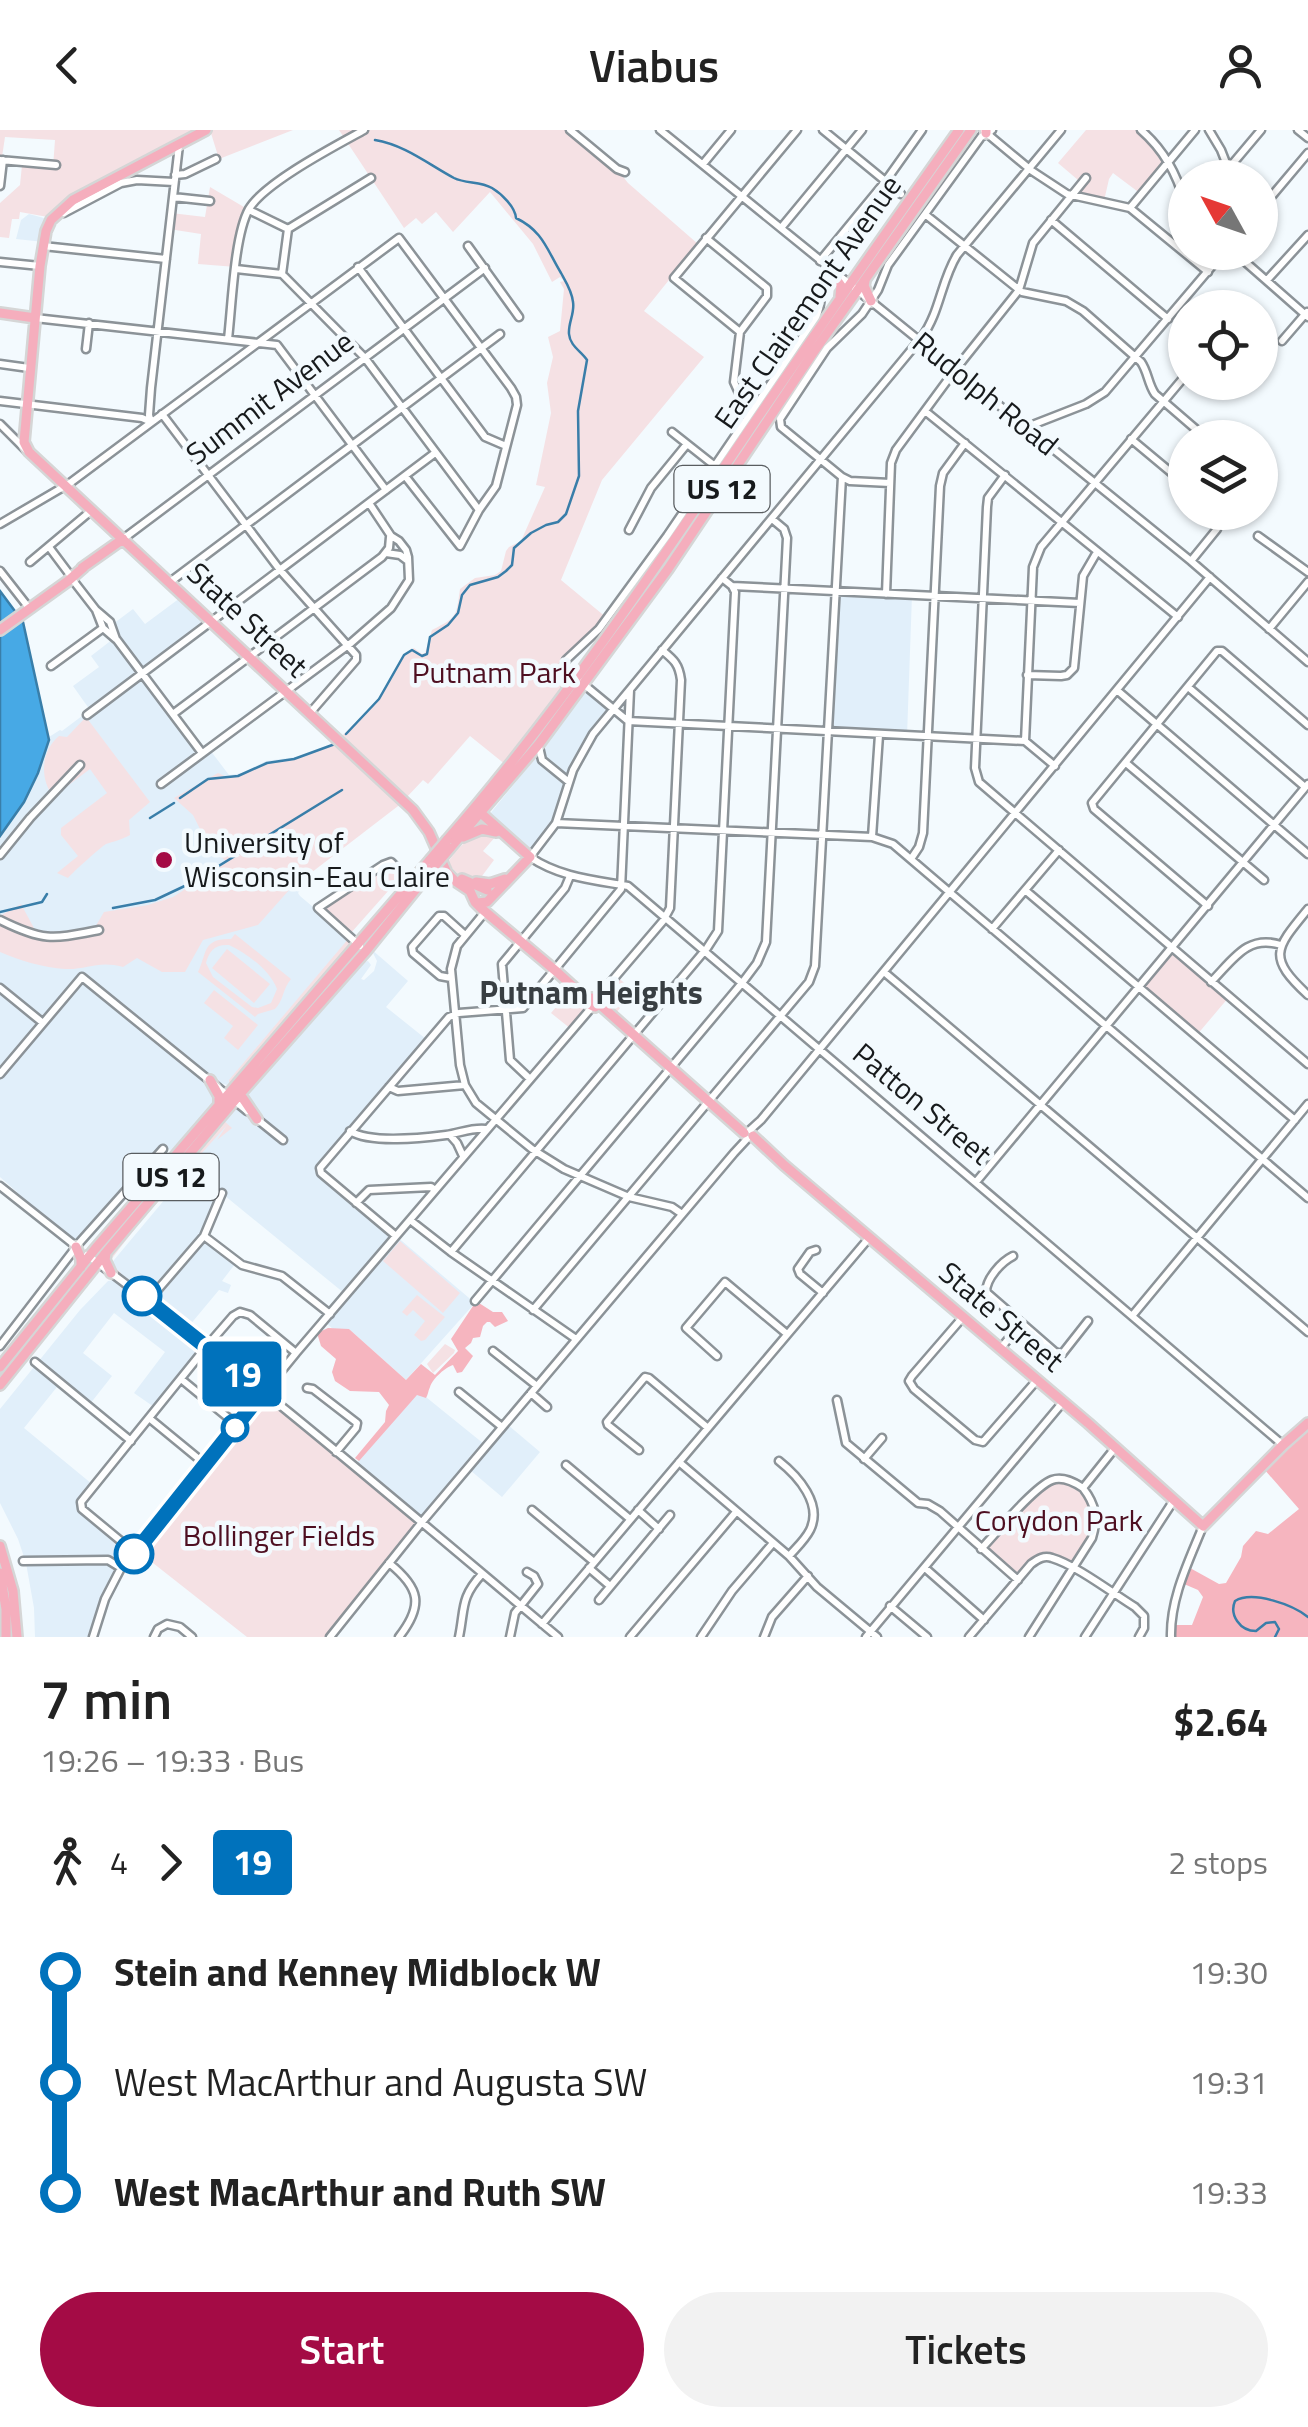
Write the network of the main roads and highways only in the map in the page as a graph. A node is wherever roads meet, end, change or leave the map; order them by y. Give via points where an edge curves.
1 (206, 130) edge
2 (965, 130) edge
3 (824, 264) road end
4 (868, 274) junction
5 (853, 287) junction
6 (838, 299) junction
7 (870, 302) road end
8 (0, 313) edge
9 (36, 318) junction
10 (123, 538) junction
11 (0, 630) edge
12 (564, 668) road end
13 (591, 672) junction
14 (579, 681) junction
15 (567, 688) junction
16 (592, 692) road end
17 (491, 802) junction
18 (477, 812) junction
19 (494, 828) junction
20 (460, 837) junction
21 (512, 843) junction
22 (448, 844) junction
23 (444, 865) junction
24 (516, 872) junction
25 (463, 879) junction
26 (505, 879) junction
27 (483, 899) junction
28 (210, 1080) road end
29 (234, 1096) junction
30 (218, 1105) junction
31 (257, 1119) road end
32 (76, 1247) road end
33 (106, 1253) junction
34 (93, 1259) junction
35 (81, 1266) junction
36 (111, 1272) road end
37 (0, 1368) edge
38 (0, 1385) edge
39 (1308, 1423) edge
40 (0, 1546) edge
41 (0, 1573) edge
42 (6, 1637) edge
43 (17, 1637) edge

1 - 9 main road via 59,211 46,231
2 - 4 main road, East Clairemont Avenue / US 12
2 - 5 main road, East Clairemont Avenue / US 12
3 - 6 main road via 842,290
4 - 5 main road, East Clairemont Avenue / US 12
4 - 7 main road
5 - 6 main road, East Clairemont Avenue / US 12
5 - 13 main road, East Clairemont Avenue / US 12 via 668,569
6 - 14 main road, East Clairemont Avenue / US 12
8 - 9 main road
9 - 10 main road, State Street via 23,438
10 - 11 main road, Summit Avenue
10 - 23 main road, State Street via 413,810
12 - 15 main road
13 - 14 main road, East Clairemont Avenue / US 12
13 - 16 main road
14 - 15 main road, East Clairemont Avenue / US 12
14 - 17 main road, East Clairemont Avenue / US 12
15 - 18 main road, East Clairemont Avenue / US 12
17 - 18 main road, East Clairemont Avenue / US 12
17 - 19 main road
18 - 19 main road, Patton Street
18 - 20 main road, East Clairemont Avenue / US 12
18 - 22 main road, East Clairemont Avenue / US 12
19 - 20 main road
19 - 21 main road, Patton Street
20 - 22 main road, US 12
21 - 24 main road via 520,858
21 - 24 main road, Patton Street via 530,857
22 - 29 main road, US 12, bridge
23 - 25 main road, State Street
23 - 27 main road, State Street
24 - 26 main road
24 - 27 main road
25 - 26 main road
25 - 27 main road, State Street
26 - 27 main road
27 - 39 main road, State Street via 500,924 1203,1526
28 - 30 main road
29 - 30 main road, US 12
29 - 31 main road
29 - 33 main road, US 12
30 - 34 main road, US 12
32 - 35 main road
33 - 34 main road, US 12
33 - 36 main road
34 - 35 main road, US 12
34 - 38 main road
35 - 37 main road, US 12
40 - 43 main road via 14,1591
41 - 42 main road

